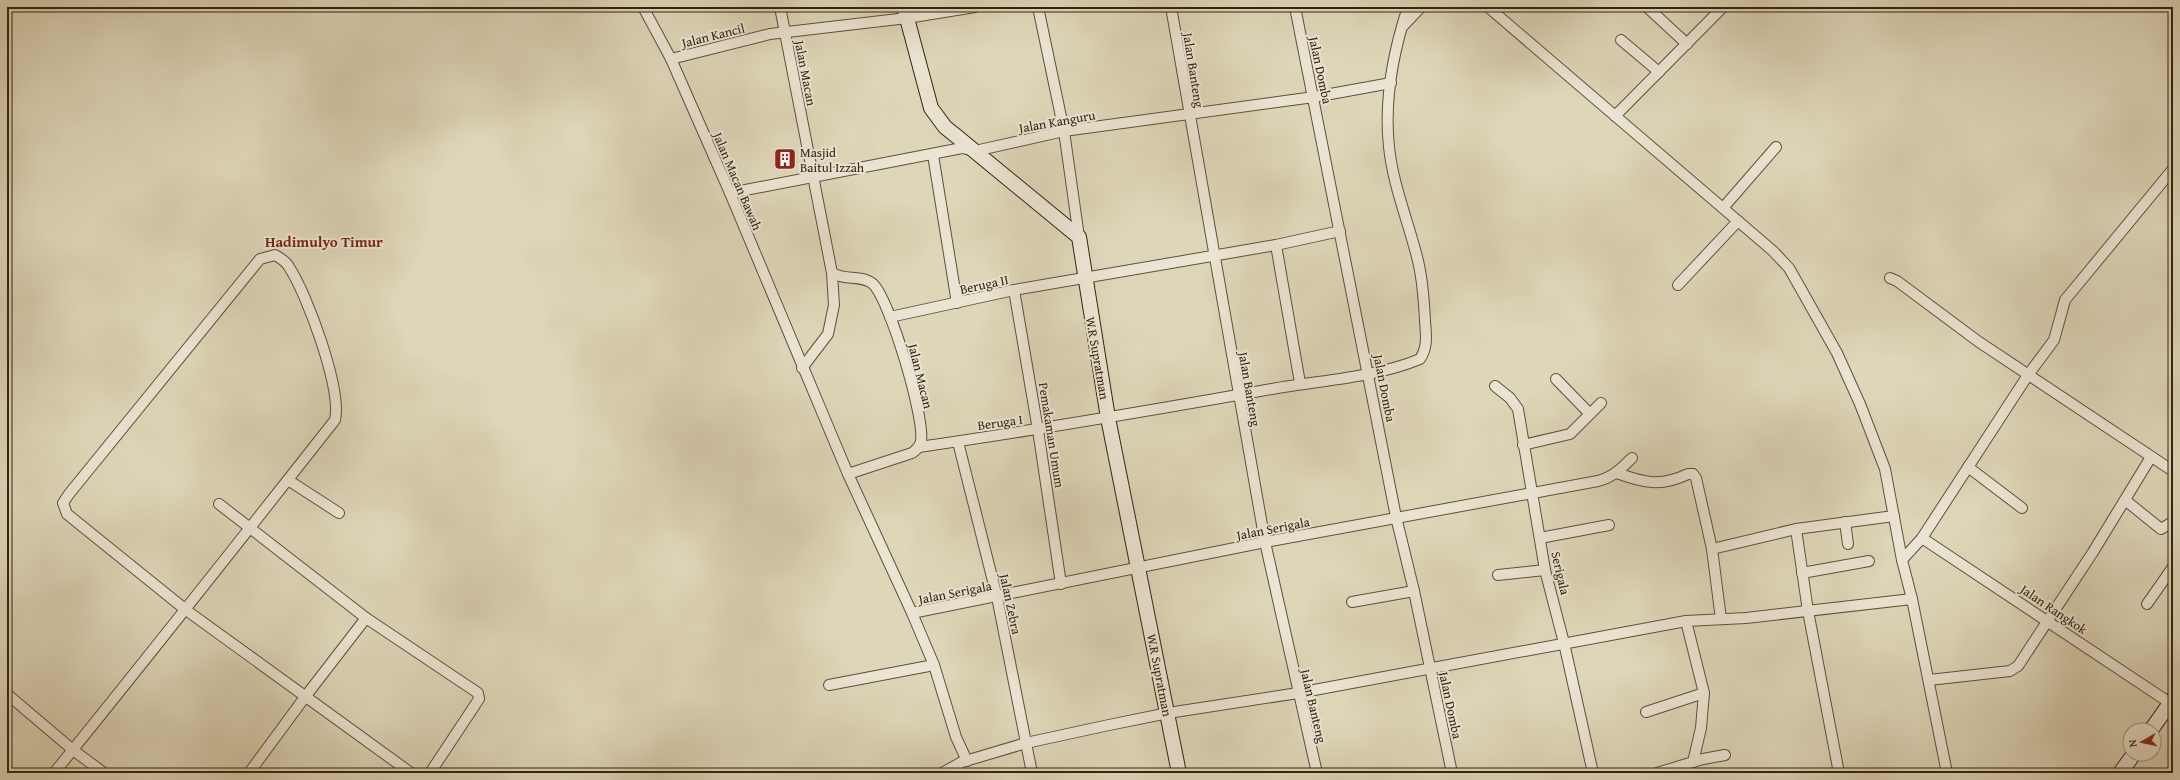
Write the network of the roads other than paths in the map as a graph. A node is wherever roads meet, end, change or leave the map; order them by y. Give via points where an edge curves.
1 (643, 7) edge
2 (780, 7) edge
3 (975, 7) edge
4 (1038, 7) edge
5 (1171, 7) edge
6 (1295, 7) edge
7 (1408, 7) edge
8 (1422, 7) edge
9 (1488, 7) edge
10 (1648, 7) edge
11 (1716, 9) edge
12 (906, 12) edge
13 (1401, 28) junction
14 (785, 32) junction
15 (1621, 40) dead end
16 (1687, 44) junction
17 (671, 59) junction
18 (1659, 72) junction
19 (1390, 83) junction
20 (1314, 97) junction
21 (1188, 115) junction
22 (1615, 116) junction
23 (1064, 131) junction
24 (1776, 147) dead end
25 (975, 151) junction
26 (933, 155) junction
27 (2173, 170) edge
28 (814, 178) junction
29 (730, 193) junction
30 (1723, 208) junction
31 (1738, 221) junction
32 (1340, 231) junction
33 (1078, 237) junction
34 (1276, 245) junction
35 (1214, 256) junction
36 (832, 273) junction
37 (1084, 278) junction
38 (1890, 278) dead end
39 (1678, 285) dead end
40 (1014, 290) junction
41 (957, 303) junction
42 (890, 317) junction
43 (802, 368) junction
44 (1369, 374) junction
45 (2028, 375) junction
46 (1556, 380) dead end
47 (1300, 383) junction
48 (1495, 386) dead end
49 (1238, 395) junction
50 (1601, 403) dead end
51 (1590, 414) junction
52 (1108, 418) junction
53 (1038, 430) junction
54 (958, 442) junction
55 (1523, 445) junction
56 (919, 447) junction
57 (2151, 457) junction
58 (1632, 458) dead end
59 (1968, 467) junction
60 (2173, 471) edge
61 (1617, 473) junction
62 (848, 474) junction
63 (288, 480) junction
64 (1533, 495) junction
65 (2125, 500) junction
66 (219, 504) dead end
67 (2022, 508) dead end
68 (339, 513) dead end
69 (1894, 516) junction
70 (1396, 517) junction
71 (1845, 522) junction
72 (2173, 524) edge
73 (1609, 526) dead end
74 (251, 527) junction
75 (1796, 528) junction
76 (1540, 538) junction
77 (1922, 538) junction
78 (1265, 542) junction
79 (1848, 544) dead end
80 (1712, 549) junction
81 (1902, 560) junction
82 (1869, 561) dead end
83 (2173, 566) edge
84 (1139, 567) junction
85 (1545, 570) junction
86 (1802, 573) junction
87 (1498, 575) dead end
88 (1061, 584) junction
89 (1414, 591) junction
90 (997, 596) junction
91 (1912, 599) junction
92 (1352, 602) dead end
93 (2147, 604) dead end
94 (186, 610) junction
95 (1808, 611) junction
96 (912, 613) junction
97 (366, 618) junction
98 (1721, 619) junction
99 (1686, 620) junction
100 (2048, 620) junction
101 (1564, 643) junction
102 (934, 666) junction
103 (1430, 667) junction
104 (1929, 680) junction
105 (829, 685) dead end
106 (1298, 693) junction
107 (1704, 693) junction
108 (7, 694) edge
109 (305, 696) junction
110 (2172, 703) edge
111 (1646, 712) dead end
112 (1168, 713) junction
113 (2157, 722) edge
114 (1026, 744) junction
115 (73, 750) junction
116 (1725, 755) dead end
117 (964, 762) junction
118 (1693, 762) junction
119 (2128, 762) edge
120 (54, 773) edge
121 (104, 773) edge
122 (249, 773) edge
123 (410, 773) edge
124 (430, 773) edge
125 (942, 773) edge
126 (965, 773) edge
127 (1032, 773) edge
128 (1179, 773) edge
129 (1317, 773) edge
130 (1452, 773) edge
131 (1593, 773) edge
132 (1657, 773) edge
133 (1838, 773) edge
134 (1947, 773) edge
135 (2120, 773) edge

1 - 17 street, Jalan Macan Bawah
2 - 14 street, Jalan Macan
3 - 12 street, Jalan Kancil
4 - 23 street
5 - 21 street, Jalan Banteng
6 - 20 street, Jalan Domba
7 - 13 street, Beruga I
8 - 13 street
9 - 22 street
10 - 16 street
11 - 16 street
12 - 14 street, Jalan Kancil
12 - 25 street via 931,108 945,127
13 - 19 street, Beruga I
14 - 17 street, Jalan Kancil
14 - 28 street, Jalan Macan
15 - 18 street
16 - 18 street
17 - 29 street, Jalan Macan Bawah
18 - 22 street
19 - 20 street, Jalan Kanguru
19 - 44 street, Beruga I via 1390,154 1421,274 1427,347 1420,359
20 - 21 street, Jalan Kanguru
20 - 32 street, Jalan Domba
21 - 23 street, Jalan Kanguru
21 - 35 street, Jalan Banteng
22 - 30 street
23 - 25 street, Jalan Kanguru
23 - 33 street
24 - 30 street
25 - 26 street, Jalan Kanguru via 962,148
25 - 33 street
26 - 28 street, Jalan Kanguru
26 - 41 street
27 - 45 street via 2065,300 2054,340
28 - 29 street, Jalan Kanguru
28 - 36 street, Jalan Macan
29 - 43 street, Jalan Macan Bawah
30 - 31 street
31 - 39 street
31 - 69 street via 1773,251 1788,268 1838,352 1879,449 1889,484
32 - 34 street, Beruga II
32 - 44 street, Jalan Domba
33 - 37 street, W.R Supratman
34 - 35 street, Beruga II
34 - 47 street
35 - 37 street, Beruga II
35 - 49 street, Jalan Banteng
36 - 42 street, Jalan Macan via 839,278 864,279 872,283
36 - 43 street, Jalan Macan via 834,305 828,334
37 - 40 street, Beruga II
37 - 52 street, W.R Supratman
38 - 45 street
40 - 41 street, Beruga II
40 - 53 street, Pemakaman Umum
41 - 42 street, Beruga II
42 - 56 street, Jalan Macan via 904,355 919,422
43 - 62 street, Jalan Macan Bawah
44 - 47 street, Beruga I
44 - 70 street, Jalan Domba
45 - 57 street
45 - 59 street
46 - 51 street
47 - 49 street, Beruga I
48 - 55 street, Serigala via 1510,398 1518,409
49 - 52 street, Beruga I
49 - 78 street, Jalan Banteng
50 - 51 street
51 - 55 street via 1570,434
52 - 53 street, Beruga I
52 - 84 street, W.R Supratman
53 - 54 street, Beruga I
53 - 88 street, Pemakaman Umum
54 - 56 street, Beruga I
54 - 90 street, Jalan Zebra
55 - 64 street, Serigala
56 - 62 street via 912,453
57 - 60 street
57 - 65 street
58 - 61 street, Jalan Serigala
59 - 67 street
59 - 77 street
61 - 64 street, Jalan Serigala via 1598,481
61 - 80 street via 1658,484 1693,474
62 - 96 street, Jalan Macan Bawah
63 - 68 street
63 - 74 street
63 - 94 street via 335,420 337,403 315,324 289,266 275,255 260,260 63,503 67,514
64 - 70 street, Jalan Serigala
64 - 76 street, Serigala
65 - 72 street via 2161,529
65 - 100 street
66 - 74 street
69 - 71 street
69 - 81 street
70 - 78 street, Jalan Serigala
70 - 89 street, Jalan Domba
71 - 75 street
71 - 79 street
73 - 76 street
74 - 94 street
74 - 97 street
75 - 80 street
75 - 86 street
76 - 85 street, Serigala
77 - 81 street
77 - 100 street, Jalan Rangkok
78 - 84 street, Jalan Serigala
78 - 106 street, Jalan Banteng
80 - 98 street
81 - 91 street
82 - 86 street
83 - 93 street
84 - 88 street, Jalan Serigala
84 - 112 street, W.R Supratman
85 - 87 street
85 - 101 street, Serigala
86 - 95 street
88 - 90 street, Jalan Serigala
89 - 92 street
89 - 103 street, Jalan Domba
90 - 96 street, Jalan Serigala
90 - 114 street, Jalan Zebra
91 - 95 street
91 - 104 street
94 - 109 street
94 - 115 street
95 - 98 street
95 - 133 street
96 - 102 street, Jalan Macan Bawah
97 - 109 street
97 - 124 street via 478,692 480,698
98 - 99 street
99 - 101 street
99 - 107 street
100 - 104 street via 2018,666 2010,671
100 - 110 street, Jalan Rangkok
101 - 103 street
101 - 131 street, Serigala
102 - 105 street
102 - 117 street, Jalan Macan Bawah
103 - 106 street
103 - 130 street, Jalan Domba
104 - 134 street
106 - 112 street
106 - 129 street, Jalan Banteng
107 - 111 street
107 - 118 street via 1701,728
108 - 115 street
109 - 122 street
109 - 123 street
110 - 113 street
112 - 114 street
112 - 128 street, W.R Supratman
114 - 117 street
114 - 127 street, Jalan Zebra
115 - 120 street
115 - 121 street
116 - 118 street
117 - 125 street
117 - 126 street, Jalan Macan Bawah
118 - 132 street
119 - 135 street

